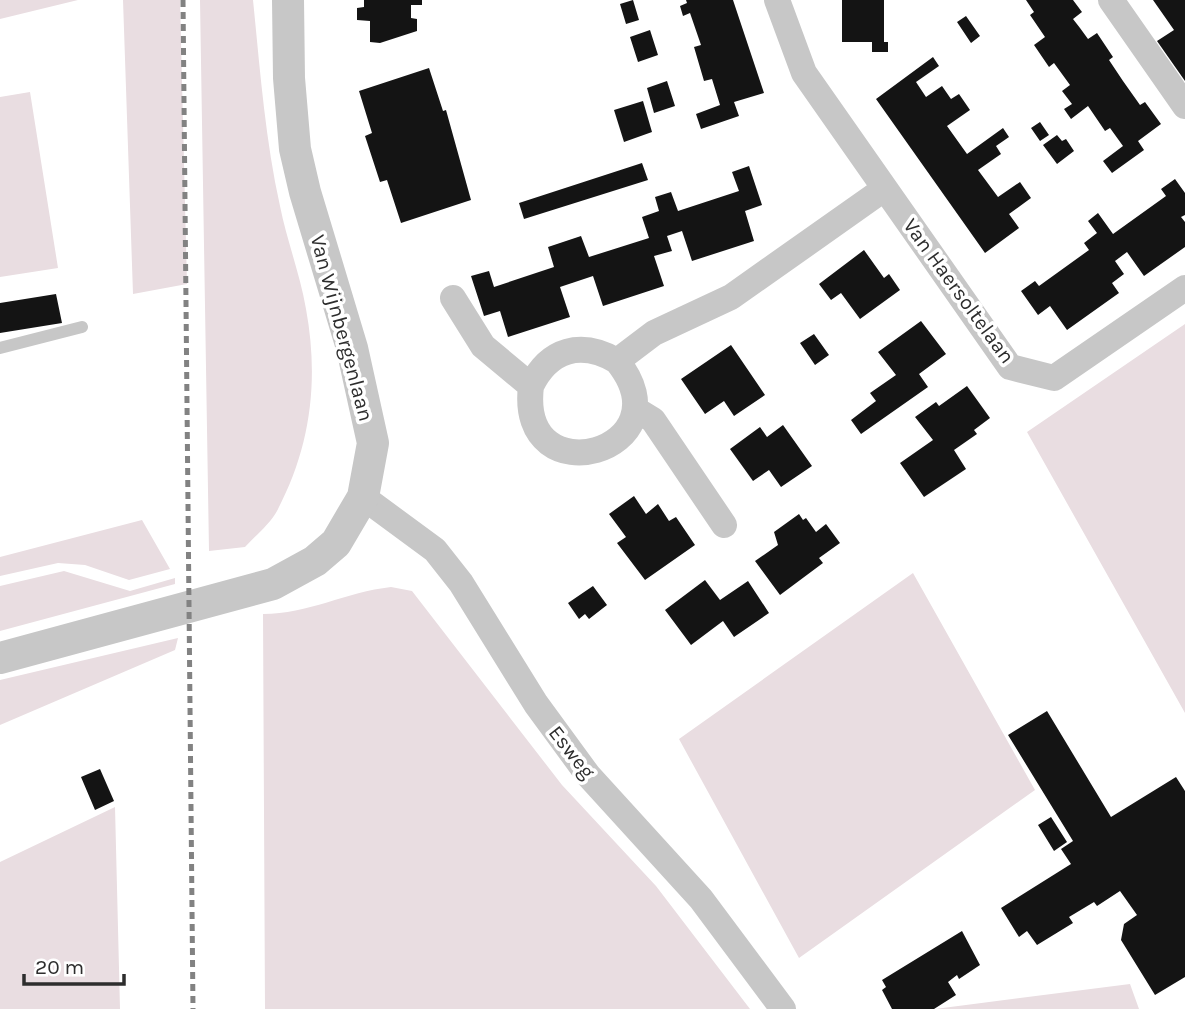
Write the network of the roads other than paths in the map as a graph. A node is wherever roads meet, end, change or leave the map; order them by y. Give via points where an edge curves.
1 (288, 0) edge
2 (777, 0) edge
3 (1111, 0) edge
4 (1185, 106) edge
5 (884, 189) junction
6 (1185, 288) edge
7 (453, 298) dead end
8 (82, 327) dead end
9 (0, 348) edge
10 (617, 361) junction
11 (531, 386) junction
12 (635, 409) junction
13 (363, 497) junction
14 (724, 525) dead end
15 (0, 657) edge
16 (782, 1009) edge

1 - 13 street, Van Wijnbergenlaan via 295,149 352,348 373,443
2 - 5 street, Van Haersoltelaan via 804,73
3 - 4 street
5 - 6 street, Van Haersoltelaan via 1010,367 1054,378
5 - 10 street via 731,297 654,333
7 - 11 street via 483,346
8 - 9 lane
10 - 11 street via 584,348 567,350 538,370
10 - 12 street via 628,375
11 - 12 street via 528,404 532,421 541,436 570,453 588,454 619,439
12 - 14 street via 653,420
13 - 15 street, Van Wijnbergenlaan via 336,543 315,561 273,584
13 - 16 street, Esweg via 435,550 588,775 701,899

